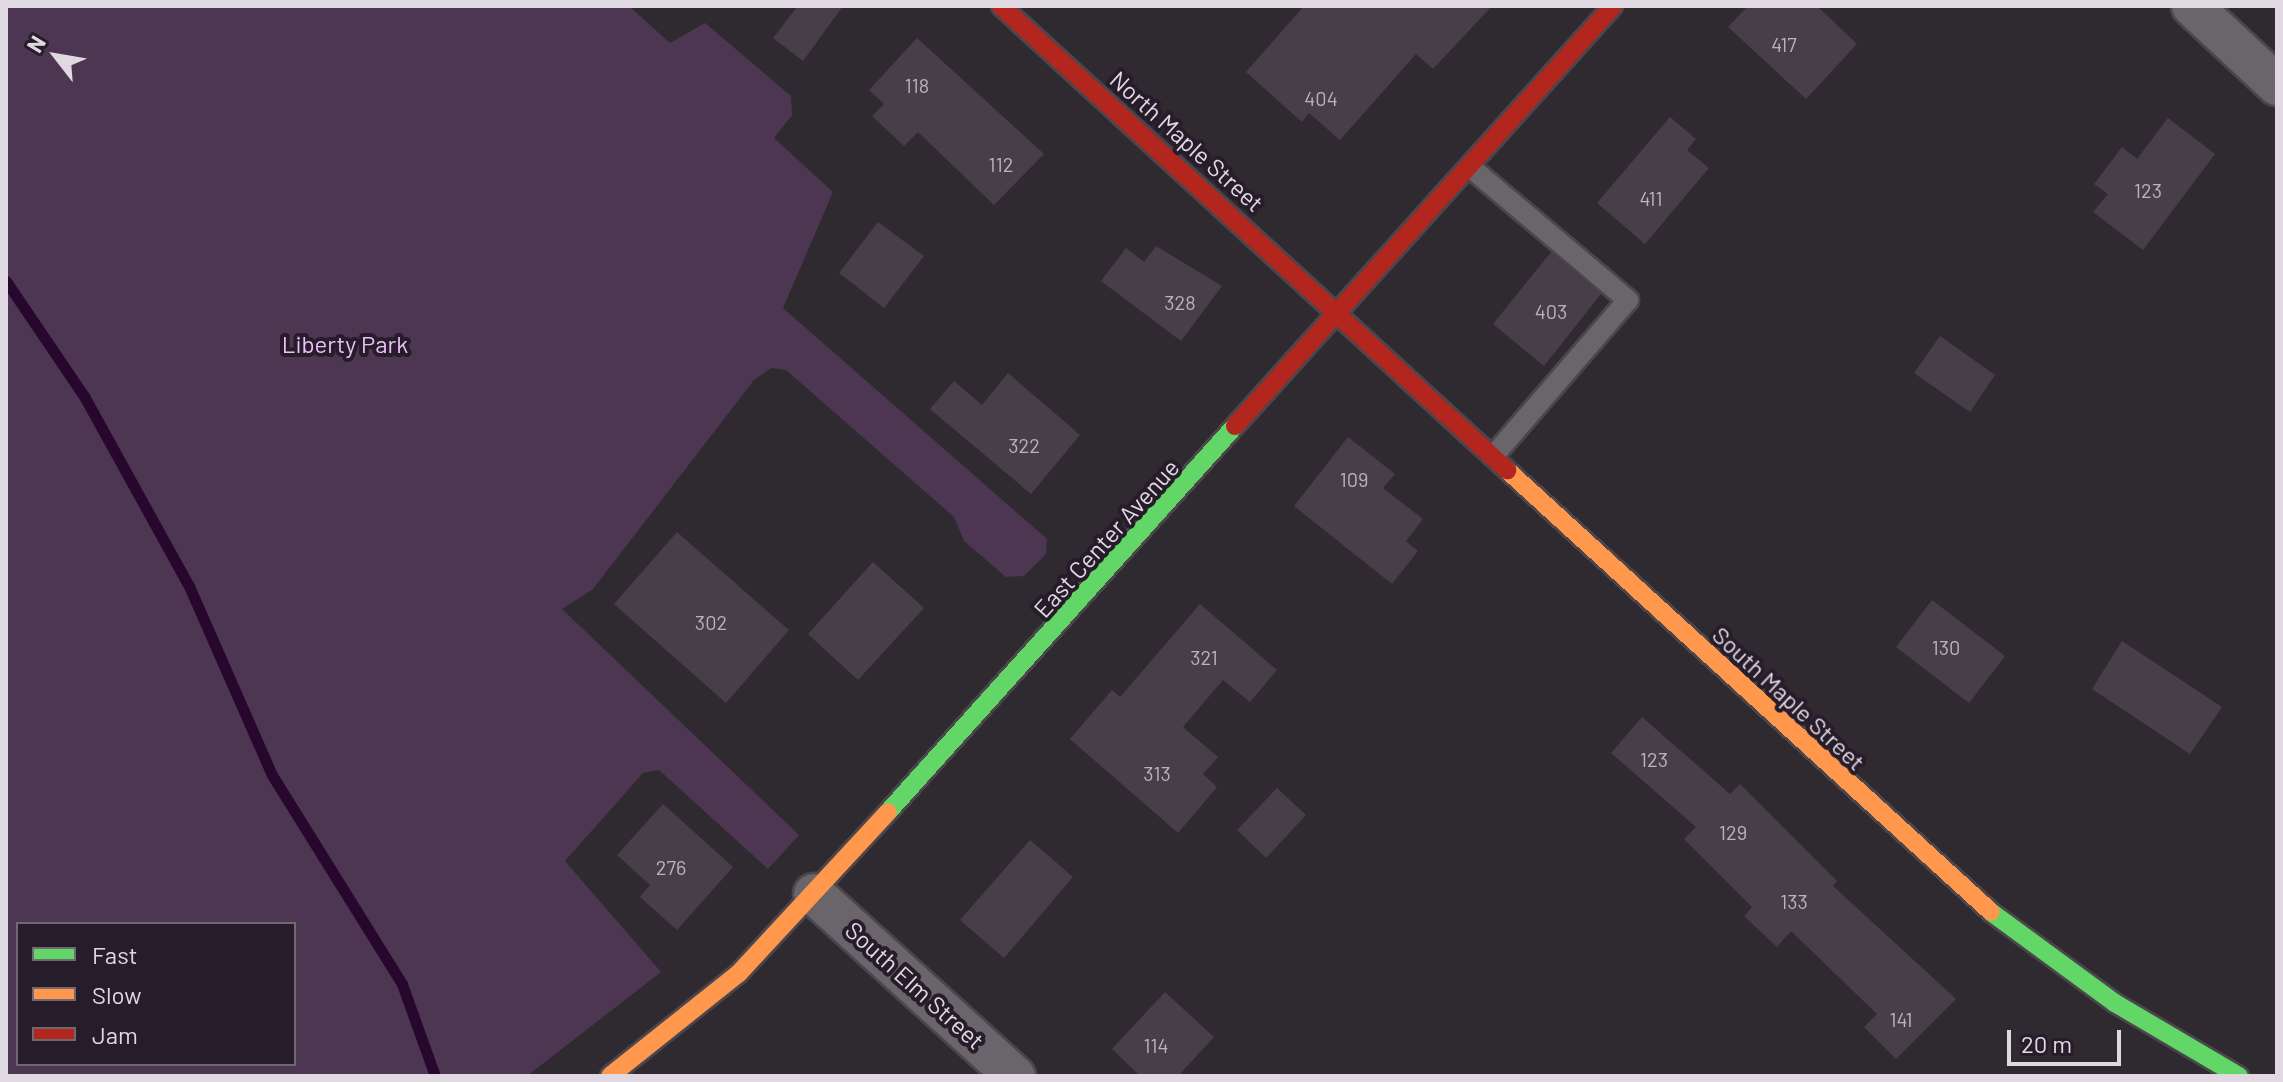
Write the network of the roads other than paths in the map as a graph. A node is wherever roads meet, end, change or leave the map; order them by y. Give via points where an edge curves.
1 (1001, 6) edge
2 (1613, 6) edge
3 (2192, 6) edge
4 (2277, 85) edge
5 (1470, 167) junction
6 (1341, 312) junction
7 (1494, 455) junction
8 (814, 894) junction
9 (610, 1076) edge
10 (1015, 1076) edge
11 (2239, 1076) edge

1 - 6 street, North Maple Street
2 - 5 street, East Center Avenue
3 - 4 street
5 - 6 street, East Center Avenue
5 - 7 lane via 1628,300
6 - 7 street, South Maple Street
6 - 8 street, East Center Avenue
7 - 11 street, South Maple Street via 1983,906 2115,1003
8 - 9 street, East Center Avenue via 739,973
8 - 10 street, South Elm Street

